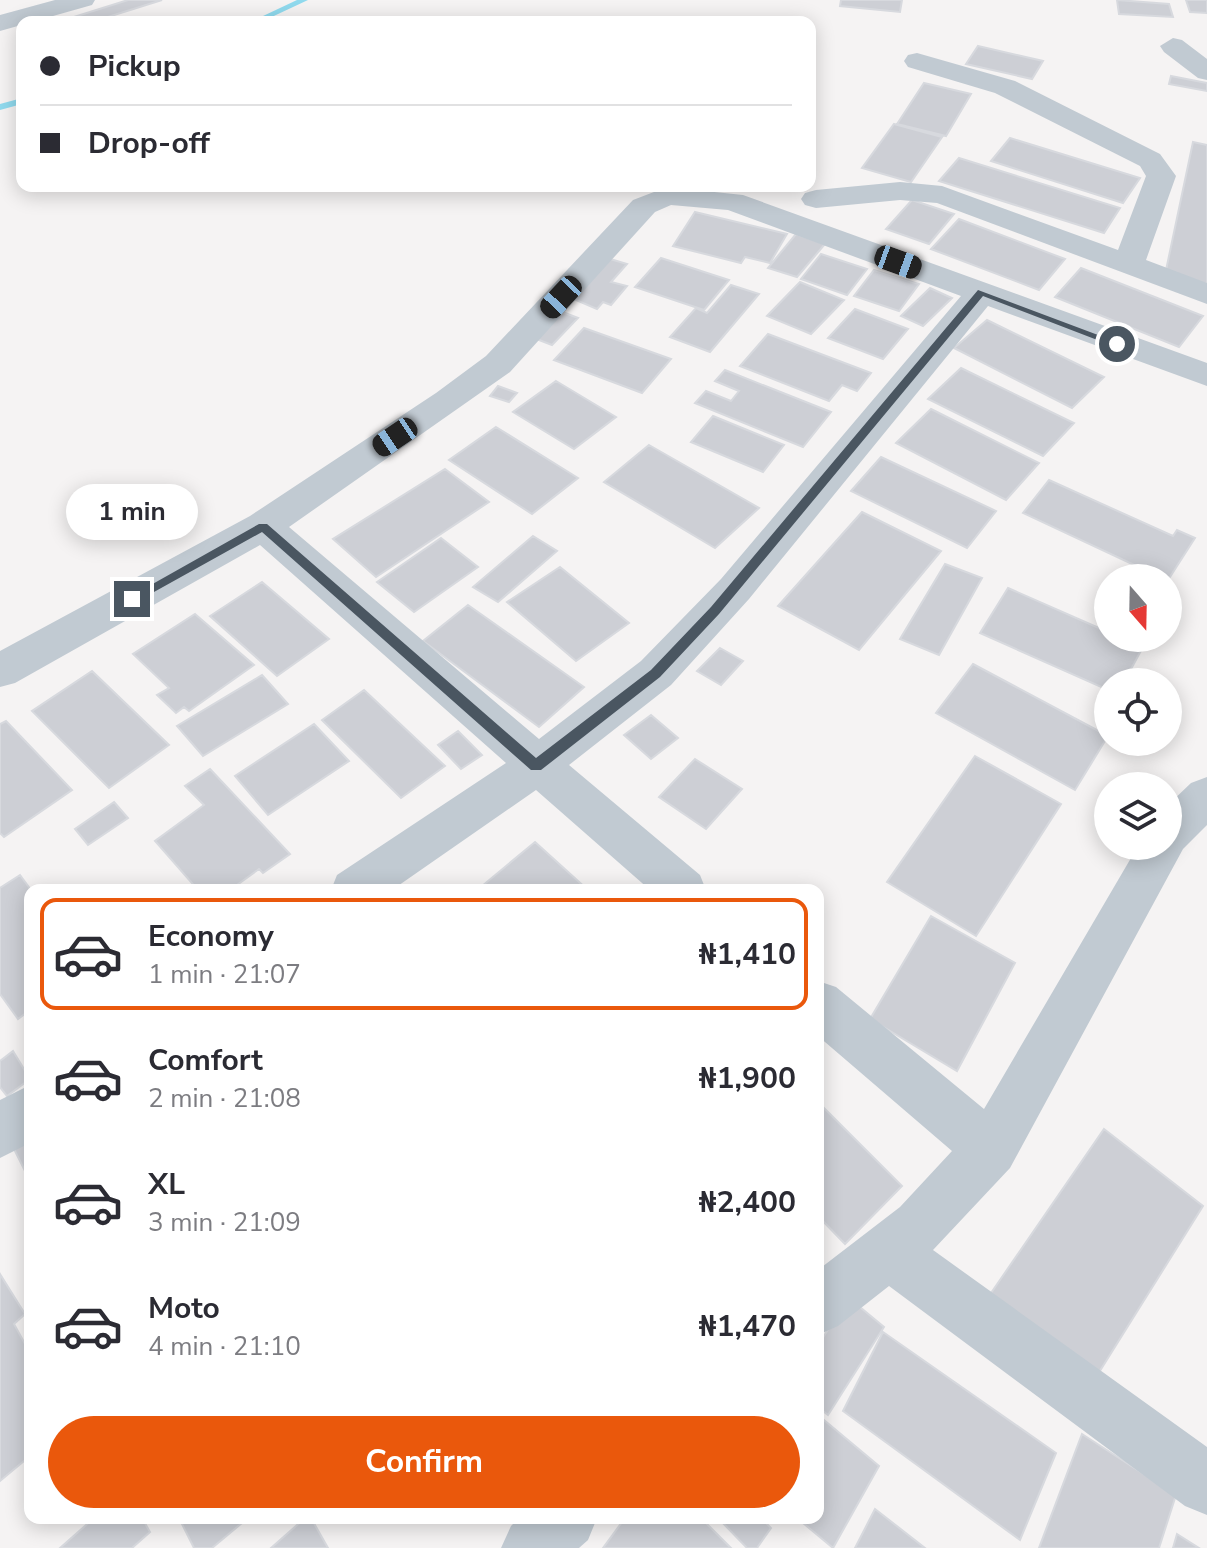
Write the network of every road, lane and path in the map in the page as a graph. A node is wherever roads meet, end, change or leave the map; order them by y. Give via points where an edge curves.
1 (83, 0) edge
2 (25, 16) edge
3 (1173, 46) dead end
4 (917, 61) dead end
5 (1207, 72) edge
6 (816, 199) dead end
7 (1128, 265) junction
8 (982, 292) junction
9 (1207, 294) edge
10 (1207, 375) edge
11 (263, 526) junction
12 (0, 671) edge
13 (536, 766) junction
14 (1207, 796) edge
15 (1182, 821) edge
16 (1154, 860) edge
17 (363, 884) edge
18 (676, 884) edge
19 (824, 1009) edge
20 (24, 1115) edge
21 (0, 1132) edge
22 (991, 1149) junction
23 (888, 1251) junction
24 (824, 1301) edge
25 (1207, 1484) edge
26 (559, 1524) edge
27 (533, 1548) edge

1 - 2 street
3 - 5 street
4 - 7 street via 1005,87 1150,160 1161,176
6 - 7 street via 922,191 942,195
7 - 9 street
8 - 10 street
8 - 11 street via 732,201 667,196 644,206 498,364
8 - 13 street via 735,589 666,663
11 - 12 street
11 - 13 street
13 - 17 street
13 - 18 street
14 - 15 street
16 - 22 street
19 - 22 street
20 - 21 street
22 - 23 street via 919,1226
23 - 24 street
23 - 25 street
26 - 27 street

